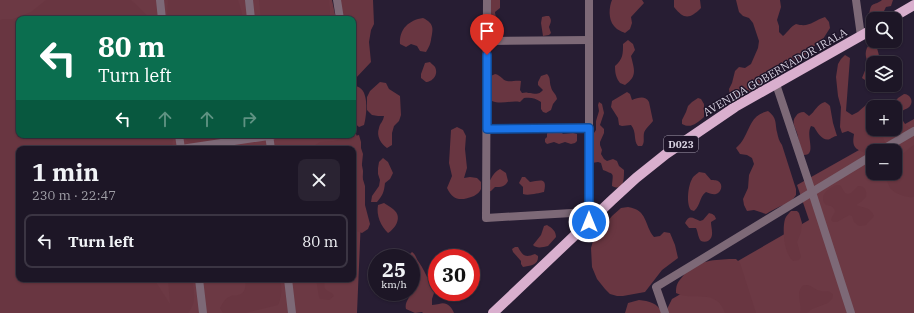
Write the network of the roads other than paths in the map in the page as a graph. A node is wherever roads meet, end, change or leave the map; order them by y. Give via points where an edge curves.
1 (160, 0) edge
2 (249, 0) edge
3 (337, 0) edge
4 (487, 0) edge
5 (589, 0) edge
6 (856, 0) edge
7 (914, 5) edge
8 (902, 12) edge
9 (162, 16) edge
10 (251, 16) edge
11 (340, 16) edge
12 (866, 33) edge
13 (861, 36) junction
14 (589, 40) junction
15 (487, 41) junction
16 (776, 84) junction
17 (589, 128) junction
18 (487, 129) junction
19 (914, 130) edge
20 (252, 138) edge
21 (891, 144) edge
22 (200, 146) edge
23 (866, 159) edge
24 (812, 192) junction
25 (589, 217) junction
26 (199, 282) edge
27 (288, 282) edge
28 (203, 313) edge
29 (292, 313) edge
30 (493, 313) edge
31 (665, 313) edge
32 (851, 313) edge

1 - 9 street
2 - 10 street
3 - 11 street
4 - 15 street
5 - 14 street
6 - 13 street
7 - 8 main road
12 - 13 main road, AVENIDA GOBERNADOR IRALA / D023
13 - 16 main road, AVENIDA GOBERNADOR IRALA / D023
14 - 15 street
14 - 17 street
15 - 18 street
16 - 24 street
16 - 25 main road, AVENIDA GOBERNADOR IRALA / D023 via 735,107 666,154
17 - 18 street
17 - 25 street
18 - 25 street via 486,218
19 - 21 street
20 - 22 street
23 - 24 street
24 - 31 street via 656,287
24 - 32 street
25 - 30 main road, AVENIDA GOBERNADOR IRALA / D023
26 - 28 street
27 - 29 street

